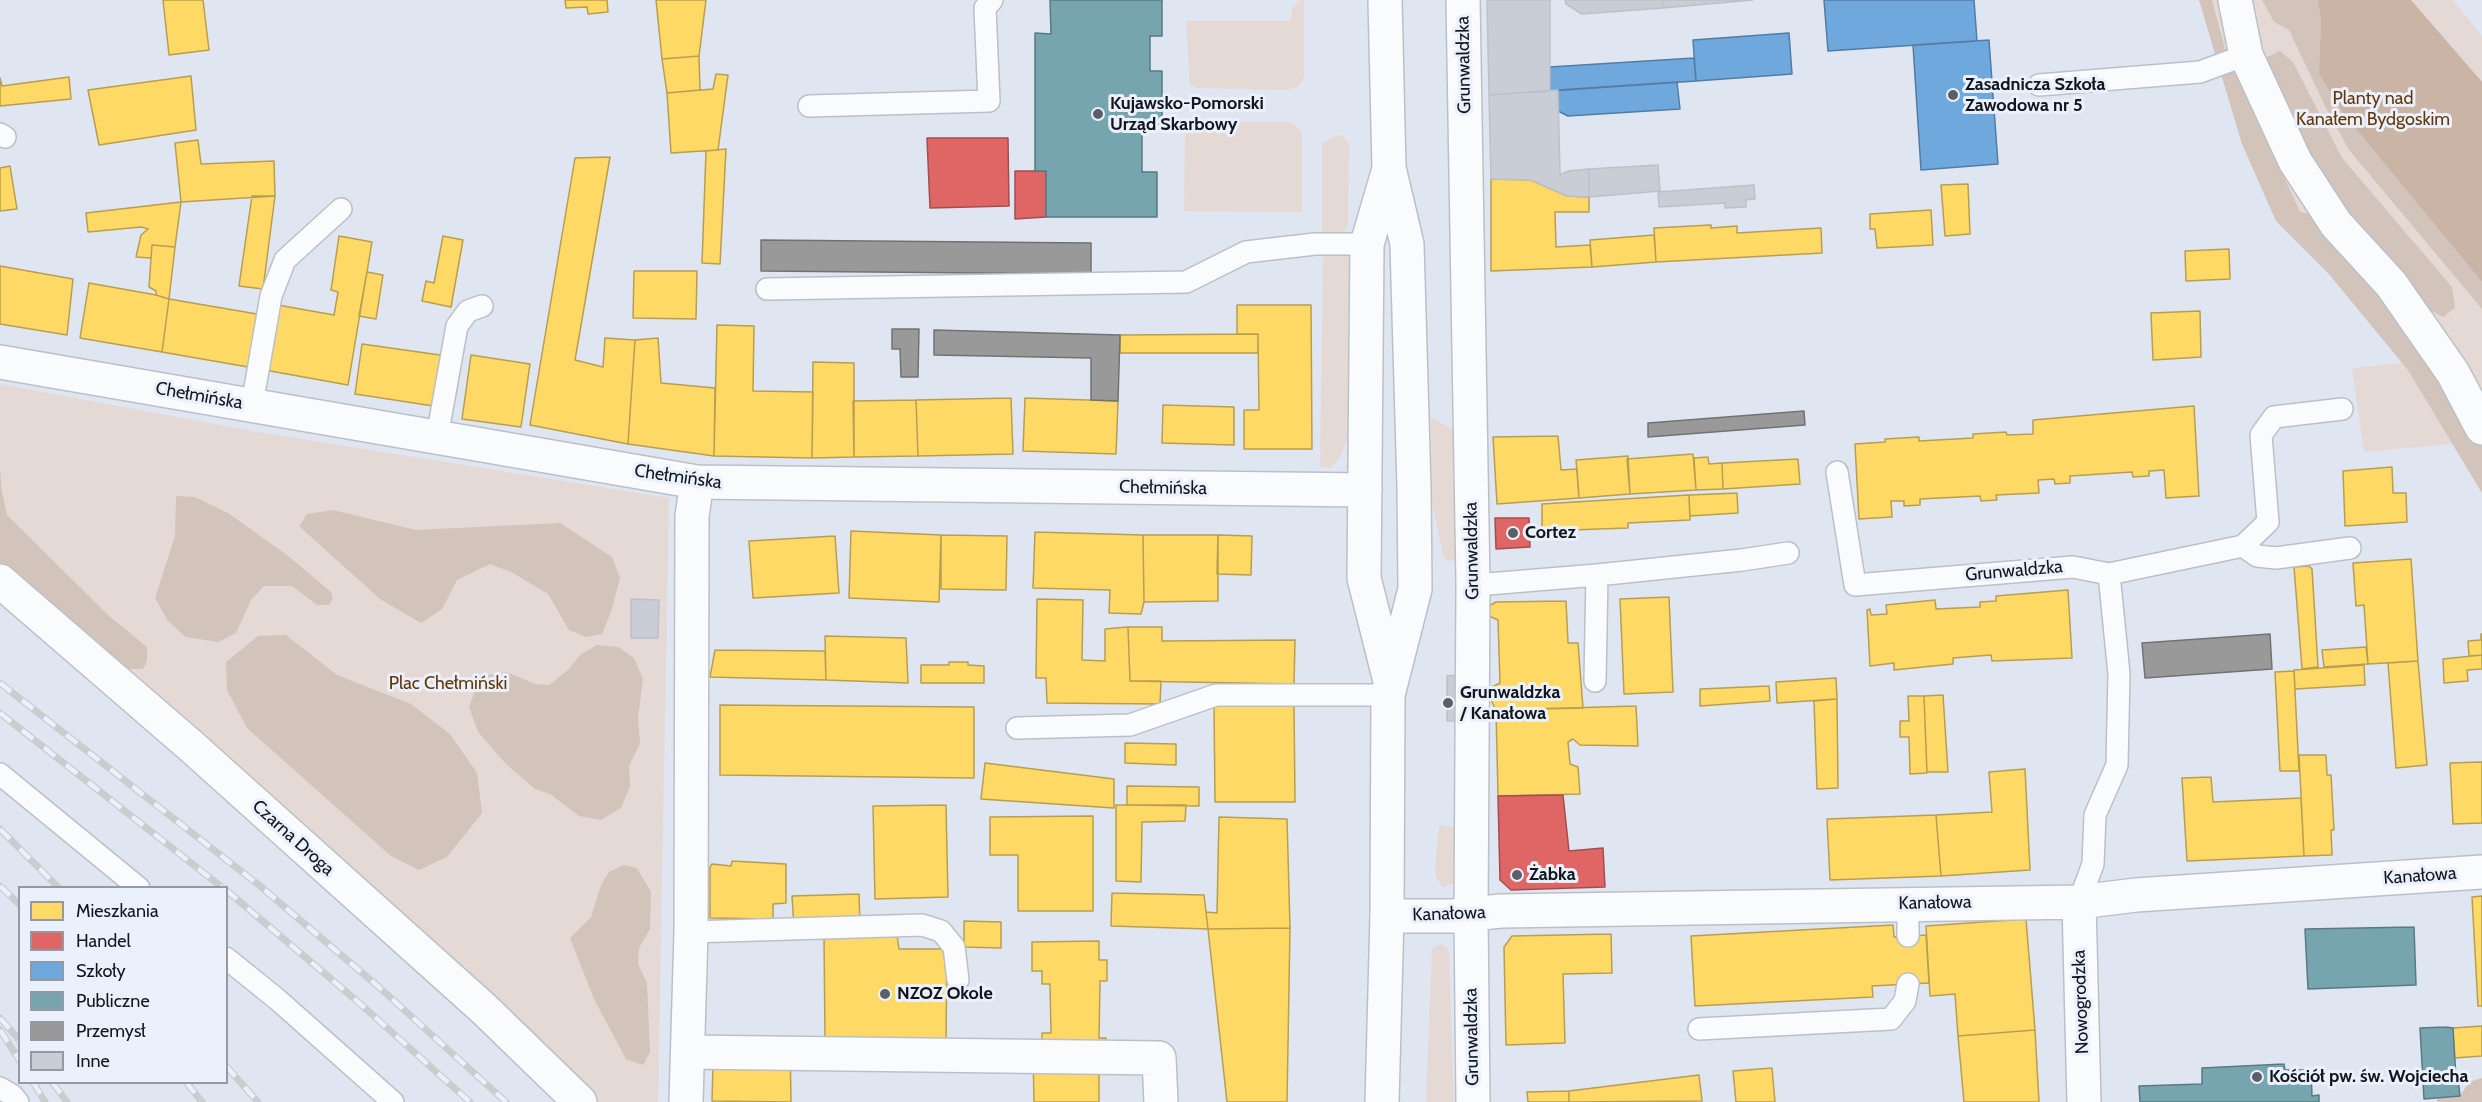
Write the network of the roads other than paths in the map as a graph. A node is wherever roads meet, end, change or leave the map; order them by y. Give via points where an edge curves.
1 (992, 0) edge
2 (1385, 0) edge
3 (1463, 0) edge
4 (2235, 0) edge
5 (2246, 55) junction
6 (2038, 85) dead end
7 (810, 106) dead end
8 (1389, 168) junction
9 (341, 209) dead end
10 (1367, 244) junction
11 (767, 289) dead end
12 (482, 306) dead end
13 (0, 362) edge
14 (252, 405) junction
15 (2342, 409) dead end
16 (2482, 428) edge
17 (437, 437) junction
18 (1837, 472) dead end
19 (697, 482) junction
20 (1365, 490) junction
21 (2242, 546) junction
22 (2350, 548) dead end
23 (1788, 553) dead end
24 (2109, 574) junction
25 (1597, 575) junction
26 (0, 580) edge
27 (1473, 583) junction
28 (1595, 681) dead end
29 (1389, 689) junction
30 (1017, 728) dead end
31 (0, 774) edge
32 (2482, 872) edge
33 (137, 886) edge
34 (2079, 902) junction
35 (1908, 903) junction
36 (1471, 915) junction
37 (1388, 916) junction
38 (691, 932) junction
39 (1908, 936) dead end
40 (228, 960) edge
41 (958, 980) dead end
42 (1908, 984) dead end
43 (1699, 1029) dead end
44 (688, 1052) junction
45 (0, 1088) edge
46 (18, 1102) edge
47 (393, 1102) edge
48 (580, 1102) edge
49 (686, 1102) edge
50 (1161, 1102) edge
51 (1382, 1102) edge
52 (1473, 1102) edge
53 (2084, 1102) edge

1 - 7 lane via 985,9 988,101
2 - 8 street
3 - 27 street, Grunwaldzka
4 - 5 street
5 - 6 lane via 2200,72
5 - 16 street via 2295,161 2336,224 2391,284 2453,373
8 - 10 street
8 - 29 street via 1407,244 1414,589
9 - 14 lane via 285,260 271,297
10 - 11 lane via 1315,244 1246,252 1186,282
10 - 20 street
12 - 17 lane via 468,311 457,327
13 - 14 street, Chełmińska
14 - 17 street, Chełmińska
15 - 21 lane via 2274,417 2262,435 2268,522
17 - 19 street, Chełmińska
18 - 24 lane, Grunwaldzka via 1855,585 2073,567
19 - 20 street, Chełmińska
19 - 38 street via 692,516
20 - 29 street via 1364,578
21 - 22 lane via 2257,556 2276,558
21 - 24 lane, Grunwaldzka
23 - 25 lane
24 - 34 lane via 2119,674 2117,765 2095,815 2093,864
25 - 27 lane
25 - 28 lane
26 - 48 street, Czarna Droga via 200,753
27 - 36 street, Grunwaldzka
29 - 30 lane via 1216,695 1130,725
29 - 37 street
31 - 33 lane
32 - 34 street, Kanałowa
34 - 35 street, Kanałowa
34 - 53 street, Nowogrodzka
35 - 36 street, Kanałowa via 1501,911
35 - 39 lane
36 - 37 street, Kanałowa
36 - 52 street, Grunwaldzka
37 - 51 street
38 - 41 lane via 922,925 940,931 954,948
38 - 44 street
40 - 47 lane
42 - 43 lane via 1905,1001 1891,1019
44 - 49 street
44 - 50 street via 1159,1058
45 - 46 lane

